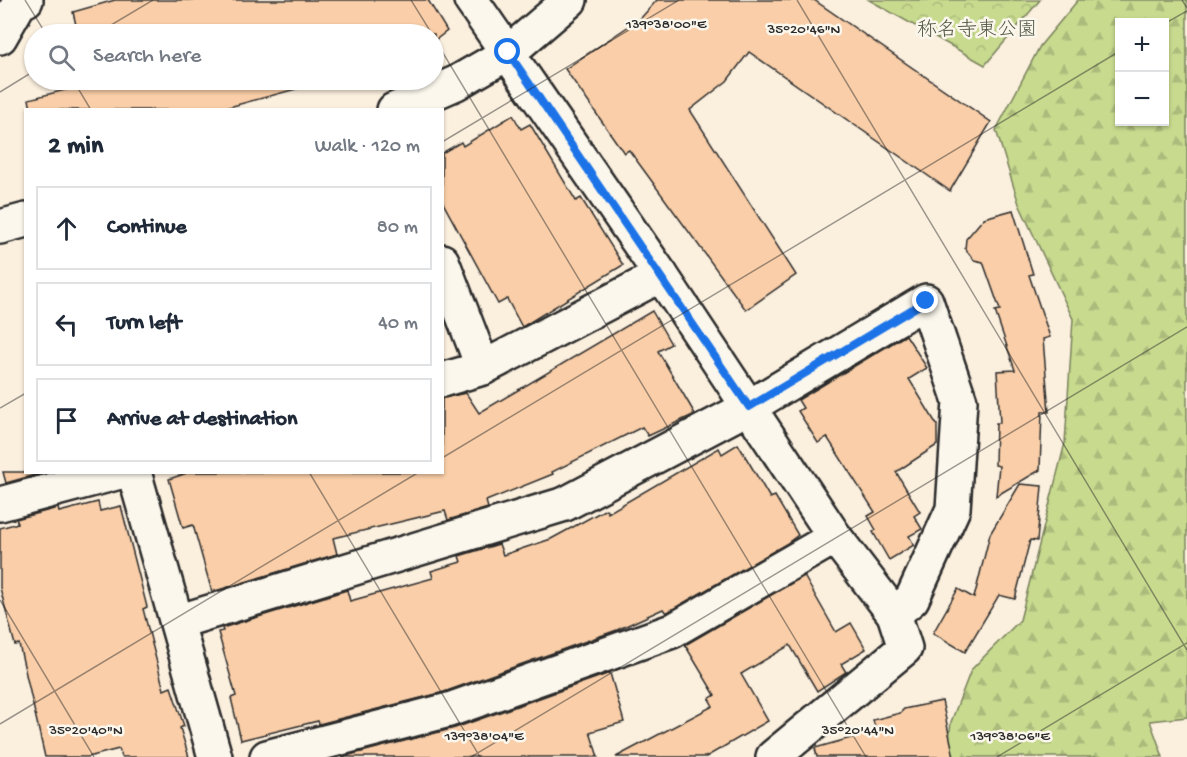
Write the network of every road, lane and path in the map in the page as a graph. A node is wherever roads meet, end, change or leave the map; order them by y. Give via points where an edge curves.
1 (26, 0) edge
2 (471, 0) edge
3 (570, 0) edge
4 (0, 37) edge
5 (508, 52) junction
6 (444, 88) edge
7 (440, 90) edge
8 (399, 108) edge
9 (24, 221) edge
10 (0, 227) edge
11 (444, 266) edge
12 (661, 275) junction
13 (483, 368) junction
14 (444, 379) edge
15 (749, 407) junction
16 (105, 474) edge
17 (135, 474) edge
18 (66, 479) edge
19 (0, 504) edge
20 (835, 537) junction
21 (894, 614) junction
22 (177, 622) junction
23 (215, 757) edge
24 (267, 757) edge
25 (773, 757) edge

1 - 4 street via 20,2
2 - 5 street
3 - 5 street
5 - 6 street
5 - 12 street
7 - 8 street
9 - 10 street
11 - 13 street
12 - 13 street
12 - 15 street
13 - 14 street
15 - 20 street
15 - 21 street via 926,301 960,401 952,509 912,599
15 - 22 street via 565,504
16 - 18 street
17 - 22 street
18 - 19 street
20 - 21 street
20 - 24 street via 672,630 449,710
21 - 25 street via 905,648
22 - 23 street

